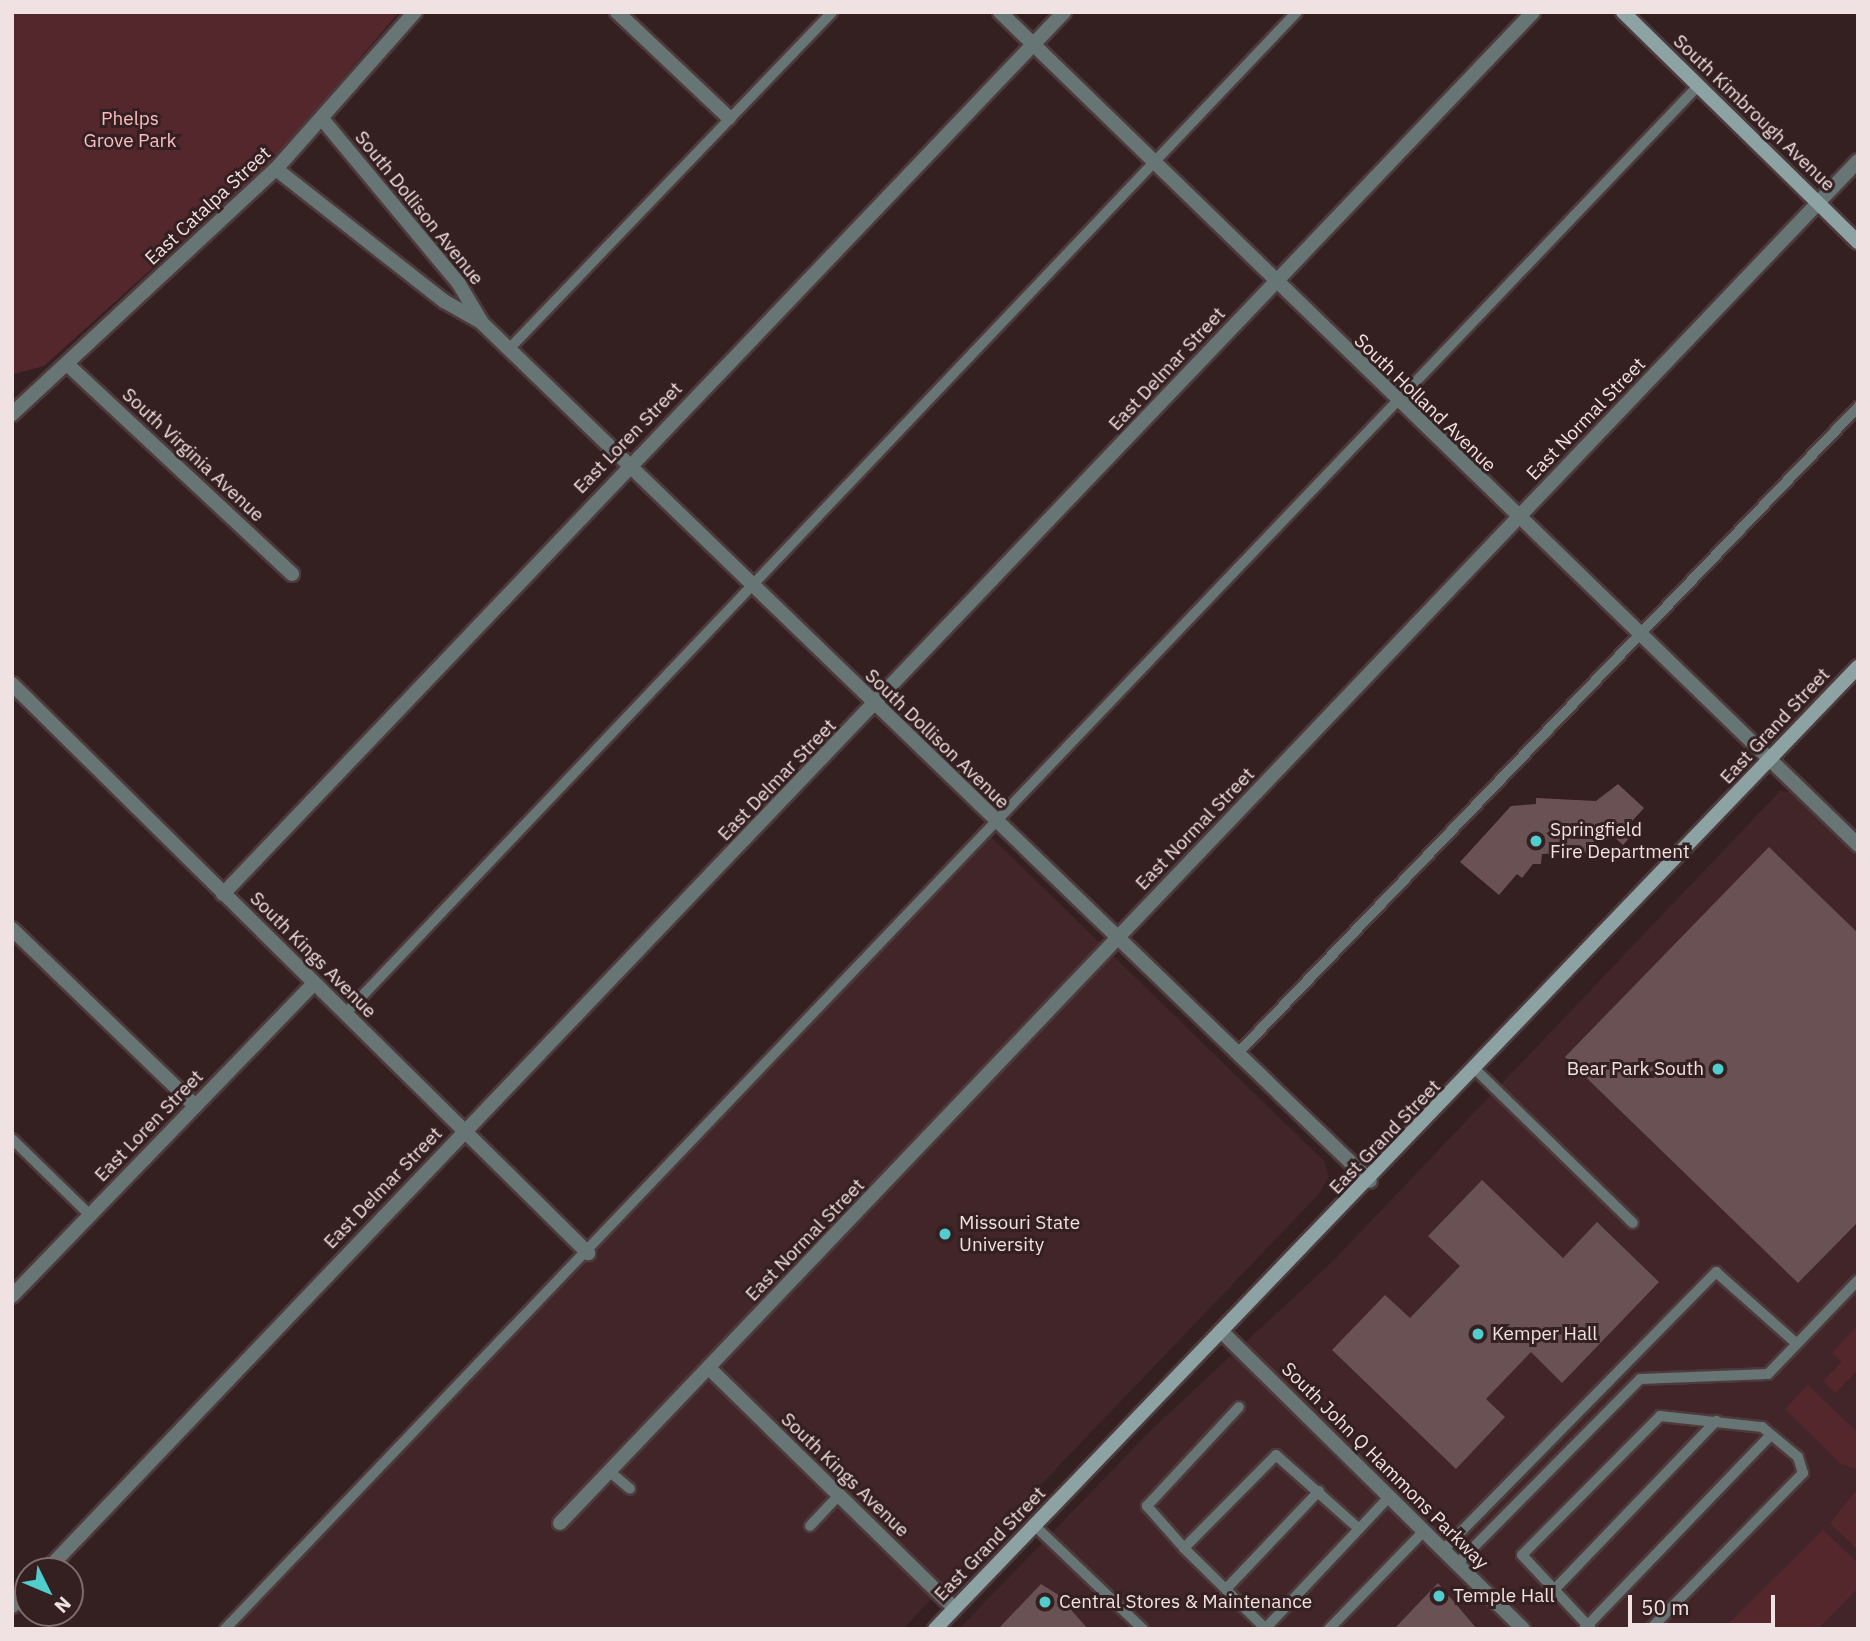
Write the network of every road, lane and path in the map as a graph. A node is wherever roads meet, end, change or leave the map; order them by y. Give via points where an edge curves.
1 (415, 12) edge
2 (617, 12) edge
3 (832, 12) edge
4 (1000, 12) edge
5 (1064, 12) edge
6 (1297, 12) edge
7 (1533, 12) edge
8 (1623, 12) edge
9 (1033, 45) junction
10 (1699, 86) junction
11 (729, 118) junction
12 (323, 120) junction
13 (1858, 162) edge
14 (1153, 164) junction
15 (276, 169) junction
16 (1818, 203) junction
17 (1858, 242) edge
18 (1275, 283) junction
19 (481, 322) junction
20 (509, 349) junction
21 (67, 364) junction
22 (1397, 402) junction
23 (16, 404) edge
24 (1858, 407) edge
25 (629, 464) junction
26 (1517, 519) junction
27 (292, 574) dead end
28 (753, 586) junction
29 (1640, 638) junction
30 (1858, 667) edge
31 (12, 684) edge
32 (875, 706) junction
33 (1768, 761) junction
34 (996, 823) junction
35 (1855, 837) edge
36 (223, 894) junction
37 (12, 929) edge
38 (1117, 940) junction
39 (314, 983) junction
40 (345, 1014) junction
41 (1237, 1055) junction
42 (1476, 1070) junction
43 (195, 1106) junction
44 (464, 1130) junction
45 (12, 1139) edge
46 (1370, 1181) junction
47 (90, 1215) junction
48 (1633, 1223) dead end
49 (588, 1253) junction
50 (1858, 1280) edge
51 (12, 1296) edge
52 (1221, 1331) junction
53 (1797, 1344) junction
54 (709, 1368) junction
55 (1239, 1407) dead end
56 (1716, 1421) junction
57 (1771, 1435) junction
58 (610, 1472) junction
59 (630, 1489) dead end
60 (1319, 1491) junction
61 (839, 1495) junction
62 (1389, 1497) junction
63 (560, 1523) dead end
64 (1034, 1525) junction
65 (810, 1526) dead end
66 (1359, 1529) junction
67 (1424, 1531) junction
68 (1184, 1548) junction
69 (1443, 1550) junction
70 (59, 1557) edge
71 (1457, 1564) junction
72 (1226, 1589) junction
73 (1553, 1591) junction
74 (954, 1608) junction
75 (1587, 1628) edge
76 (225, 1629) edge
77 (935, 1629) edge
78 (1143, 1629) edge
79 (1265, 1629) edge
80 (1329, 1629) edge
81 (1523, 1629) edge
82 (1650, 1629) edge

1 - 12 street, East Catalpa Street
2 - 11 street
3 - 11 lane
4 - 9 street, South Holland Avenue
5 - 9 street, East Loren Street
6 - 14 lane
7 - 18 street, East Delmar Street
8 - 10 main road, South Kimbrough Avenue
9 - 14 street, South Holland Avenue
9 - 25 street, East Loren Street
10 - 16 main road, South Kimbrough Avenue
10 - 22 lane
11 - 20 lane
12 - 15 street, East Catalpa Street
12 - 19 street, South Dollison Avenue via 459,284
13 - 16 street, East Normal Street
14 - 18 street, South Holland Avenue
14 - 28 lane
15 - 19 street, South Dollison Avenue via 444,301
15 - 21 street, East Catalpa Street
16 - 17 main road, South Kimbrough Avenue
16 - 26 street, East Normal Street
18 - 22 street, South Holland Avenue
18 - 32 street, East Delmar Street
19 - 20 street, South Dollison Avenue
20 - 25 street, South Dollison Avenue
21 - 23 street, East Catalpa Street
21 - 27 street, South Virginia Avenue
22 - 26 street, South Holland Avenue
22 - 34 lane
24 - 29 lane
25 - 28 street, South Dollison Avenue
25 - 36 street, East Loren Street
26 - 29 street, South Holland Avenue
26 - 38 street, East Normal Street
28 - 32 street, South Dollison Avenue
28 - 40 lane
29 - 33 street, South Holland Avenue
29 - 41 lane
30 - 33 main road, East Grand Street
31 - 36 street, South Kings Avenue
32 - 34 street, South Dollison Avenue
32 - 44 street, East Delmar Street
33 - 35 street, South Holland Avenue
33 - 42 main road, East Grand Street
34 - 38 street, South Dollison Avenue
34 - 49 lane
36 - 39 street, South Kings Avenue
37 - 43 street
38 - 41 street, South Dollison Avenue
38 - 54 street, East Normal Street
39 - 40 street, South Kings Avenue
39 - 43 street, East Loren Street
40 - 44 street, South Kings Avenue
41 - 46 street, South Dollison Avenue
42 - 46 main road, East Grand Street
42 - 48 lane
43 - 47 street, East Loren Street
44 - 49 street, South Kings Avenue
44 - 70 street, East Delmar Street
45 - 47 lane
46 - 52 main road, East Grand Street
47 - 51 street, East Loren Street
49 - 76 lane
50 - 53 lane
52 - 62 street, South John Q Hammons Parkway
52 - 64 main road, East Grand Street
53 - 69 lane via 1716,1272
53 - 71 lane via 1769,1374 1640,1379
54 - 58 street, East Normal Street
54 - 61 street, South Kings Avenue
55 - 68 lane via 1147,1506
56 - 57 lane via 1752,1423
56 - 73 lane
56 - 73 lane via 1666,1414 1655,1419 1522,1555
57 - 75 lane
57 - 82 lane via 1798,1457 1803,1473
58 - 59 lane
58 - 63 street, East Normal Street
60 - 66 lane
60 - 68 lane via 1276,1455
60 - 72 lane
61 - 65 lane
61 - 74 street, South Kings Avenue
62 - 66 lane
62 - 67 street, South John Q Hammons Parkway
64 - 74 main road, East Grand Street
64 - 78 lane
66 - 79 lane
67 - 69 street, South John Q Hammons Parkway
67 - 80 lane
68 - 72 lane
69 - 71 street, South John Q Hammons Parkway
71 - 81 street, South John Q Hammons Parkway
72 - 79 lane
73 - 75 lane
74 - 77 main road, East Grand Street

